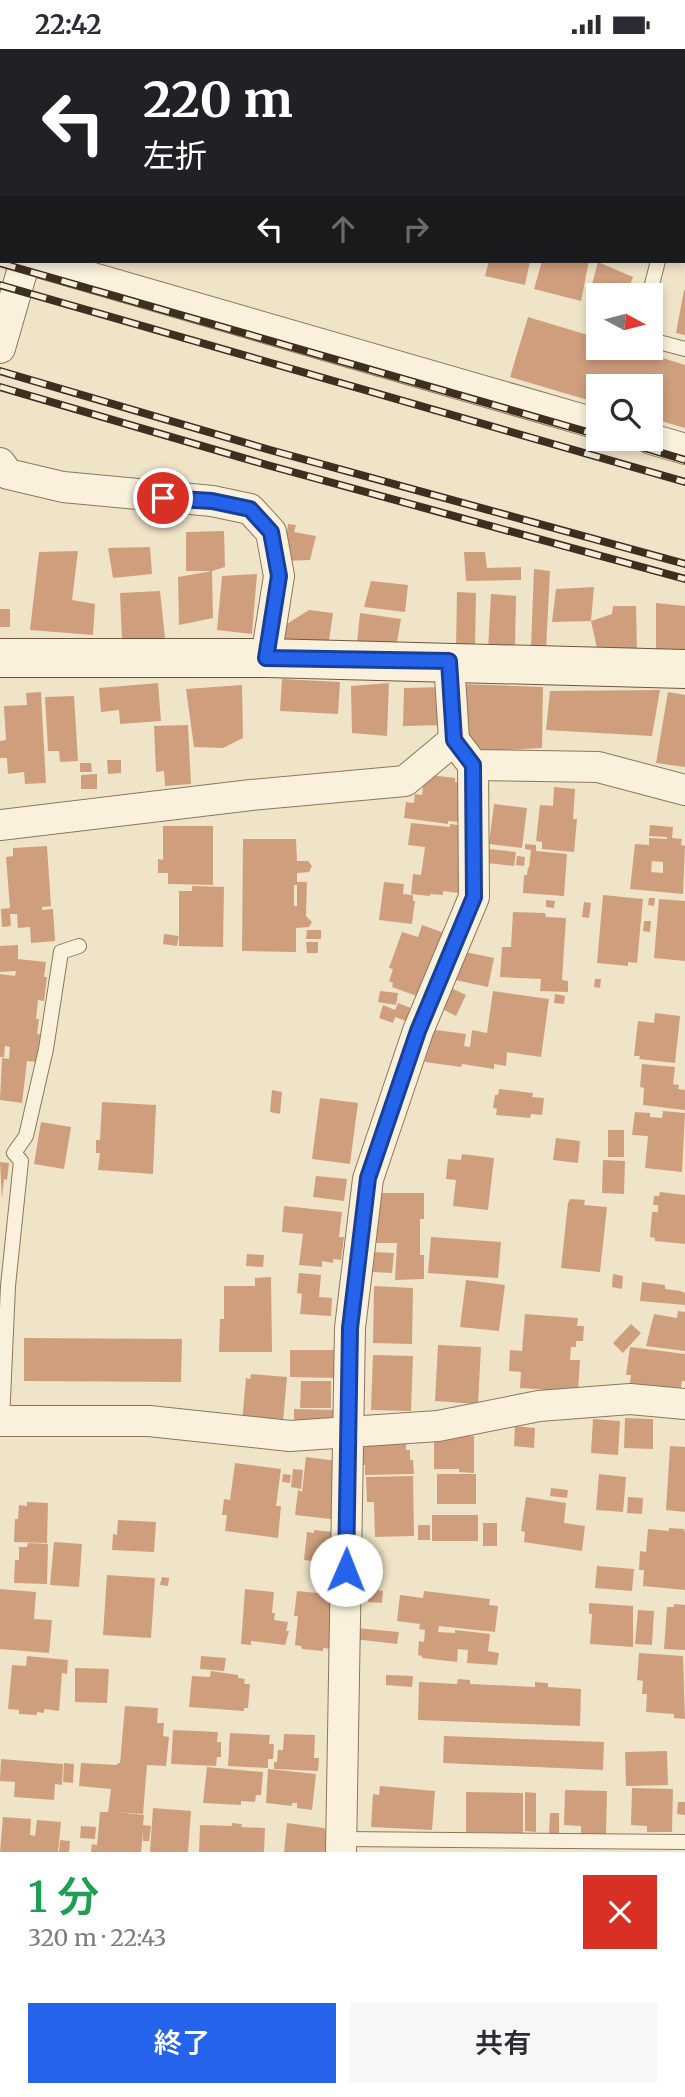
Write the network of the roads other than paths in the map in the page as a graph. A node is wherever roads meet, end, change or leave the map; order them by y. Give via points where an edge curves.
1 (24, 263) edge
2 (41, 263) edge
3 (657, 263) edge
4 (652, 283) edge
5 (663, 343) edge
6 (0, 348) edge
7 (685, 349) edge
8 (586, 421) edge
9 (663, 443) edge
10 (685, 449) edge
11 (0, 463) edge
12 (0, 658) edge
13 (266, 658) junction
14 (449, 661) junction
15 (685, 669) edge
16 (454, 740) junction
17 (473, 765) junction
18 (685, 790) edge
19 (0, 825) edge
20 (79, 946) dead end
21 (7, 1152) edge
22 (685, 1404) edge
23 (1, 1422) edge
24 (350, 1433) junction
25 (685, 1842) edge
26 (341, 1846) edge

1 - 6 street
2 - 8 street
3 - 4 lane
5 - 7 lane
9 - 10 street
11 - 13 street via 8,474 63,487 212,501 250,509 271,532 279,576
12 - 13 street
13 - 14 street
14 - 15 street
14 - 16 street
16 - 17 street
16 - 19 street via 405,781
17 - 18 street via 598,767
17 - 24 street via 474,897 418,1031 368,1178 350,1328
20 - 21 lane via 61,953 26,1136
21 - 23 lane via 21,1161
22 - 24 street via 630,1399 539,1406 438,1426
23 - 24 street via 149,1421 290,1436
24 - 26 street
25 - 26 lane

